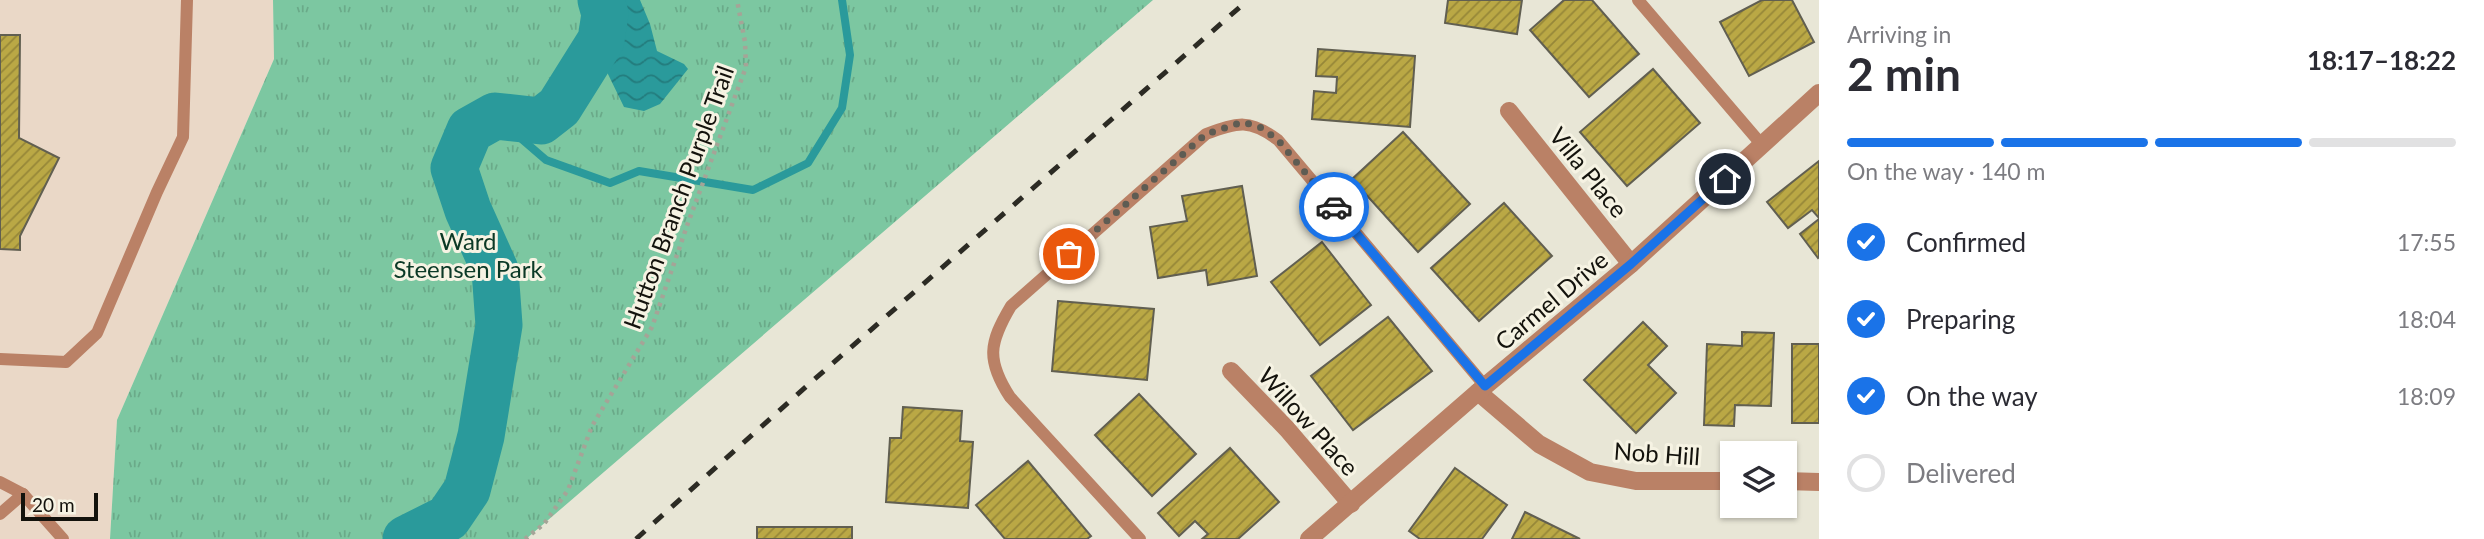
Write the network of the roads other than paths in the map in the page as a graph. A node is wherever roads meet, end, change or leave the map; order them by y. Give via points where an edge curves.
1 (187, 0) edge
2 (1637, 0) edge
3 (1819, 93) edge
4 (1509, 111) dead end
5 (1762, 145) junction
6 (1631, 264) junction
7 (0, 359) edge
8 (1231, 371) dead end
9 (1482, 389) junction
10 (1720, 481) edge
11 (1797, 481) edge
12 (1819, 481) edge
13 (0, 482) edge
14 (23, 494) junction
15 (1351, 504) junction
16 (0, 514) edge
17 (63, 539) edge
18 (1140, 539) edge
19 (1310, 539) edge

1 - 7 lane via 183,137 97,333 66,362
2 - 5 lane
3 - 5 street, Carmel Drive
4 - 6 street, Villa Place
5 - 6 street, Carmel Drive
6 - 9 street, Carmel Drive
8 - 15 street, Willow Place
9 - 10 street, Nob Hill via 1539,444 1590,472 1636,481
9 - 15 street, Carmel Drive
9 - 18 lane via 1278,140 1243,122 1206,134 1011,306 999,326 993,352 996,375 1010,397
11 - 12 street
13 - 14 lane
14 - 16 lane
14 - 17 lane
15 - 19 street, Carmel Drive

